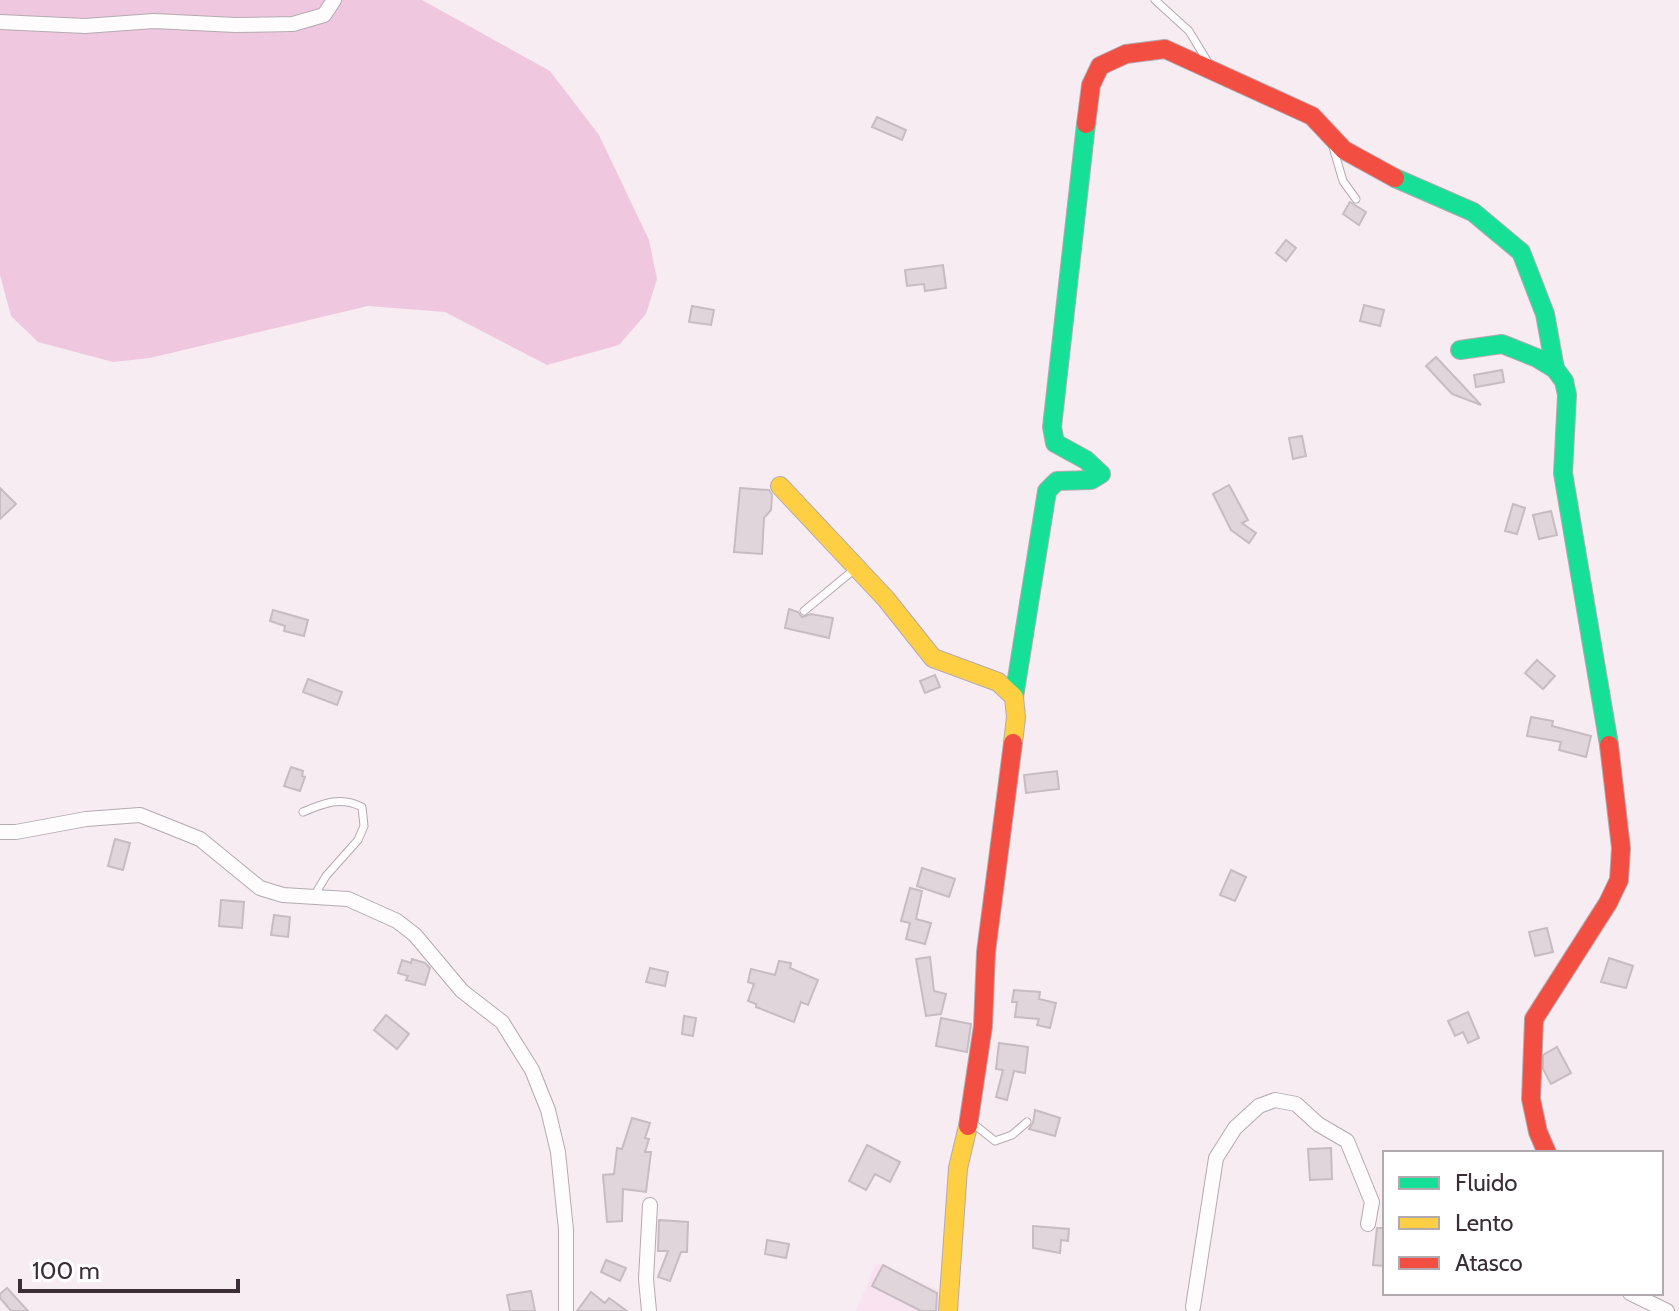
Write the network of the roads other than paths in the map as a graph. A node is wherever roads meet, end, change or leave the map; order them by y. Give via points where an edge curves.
1 (334, 0) edge
2 (1155, 0) edge
3 (0, 22) edge
4 (1212, 69) junction
5 (1331, 137) junction
6 (1356, 199) dead end
7 (1460, 350) dead end
8 (1555, 369) junction
9 (780, 486) dead end
10 (858, 566) junction
11 (804, 611) dead end
12 (1014, 697) junction
13 (303, 812) dead end
14 (0, 832) edge
15 (314, 896) junction
16 (970, 1120) junction
17 (1027, 1122) dead end
18 (1546, 1151) edge
19 (650, 1205) dead end
20 (1368, 1224) dead end
21 (1634, 1295) edge
22 (1197, 1310) edge
23 (566, 1311) edge
24 (649, 1311) edge
25 (948, 1311) edge
26 (1667, 1311) edge

1 - 3 street via 324,15 293,24
2 - 4 lane via 1189,31
4 - 5 street via 1312,116
4 - 12 street via 1165,49 1120,56 1105,62 1094,75 1052,427 1055,443 1101,474 1091,480 1057,481 1047,491
5 - 6 lane via 1343,181
5 - 8 street via 1363,162 1473,212 1521,252 1545,314
7 - 8 street via 1502,344
8 - 18 street via 1567,395 1563,473 1615,783 1621,848 1619,880 1608,903 1534,1019 1531,1099
9 - 10 street
10 - 11 lane
10 - 12 street via 933,658 998,682
12 - 16 street via 1016,717
13 - 15 lane via 328,802 349,801 362,807 364,826 358,840
14 - 15 street via 140,815 200,839 260,888
15 - 23 street via 348,899 397,921 462,991 502,1022 523,1053 548,1110 558,1152 566,1230
16 - 17 lane via 995,1141
16 - 25 street via 958,1168
19 - 24 street
20 - 22 street via 1372,1202 1347,1141 1296,1104 1275,1100 1259,1106 1235,1128 1216,1158
21 - 26 street

